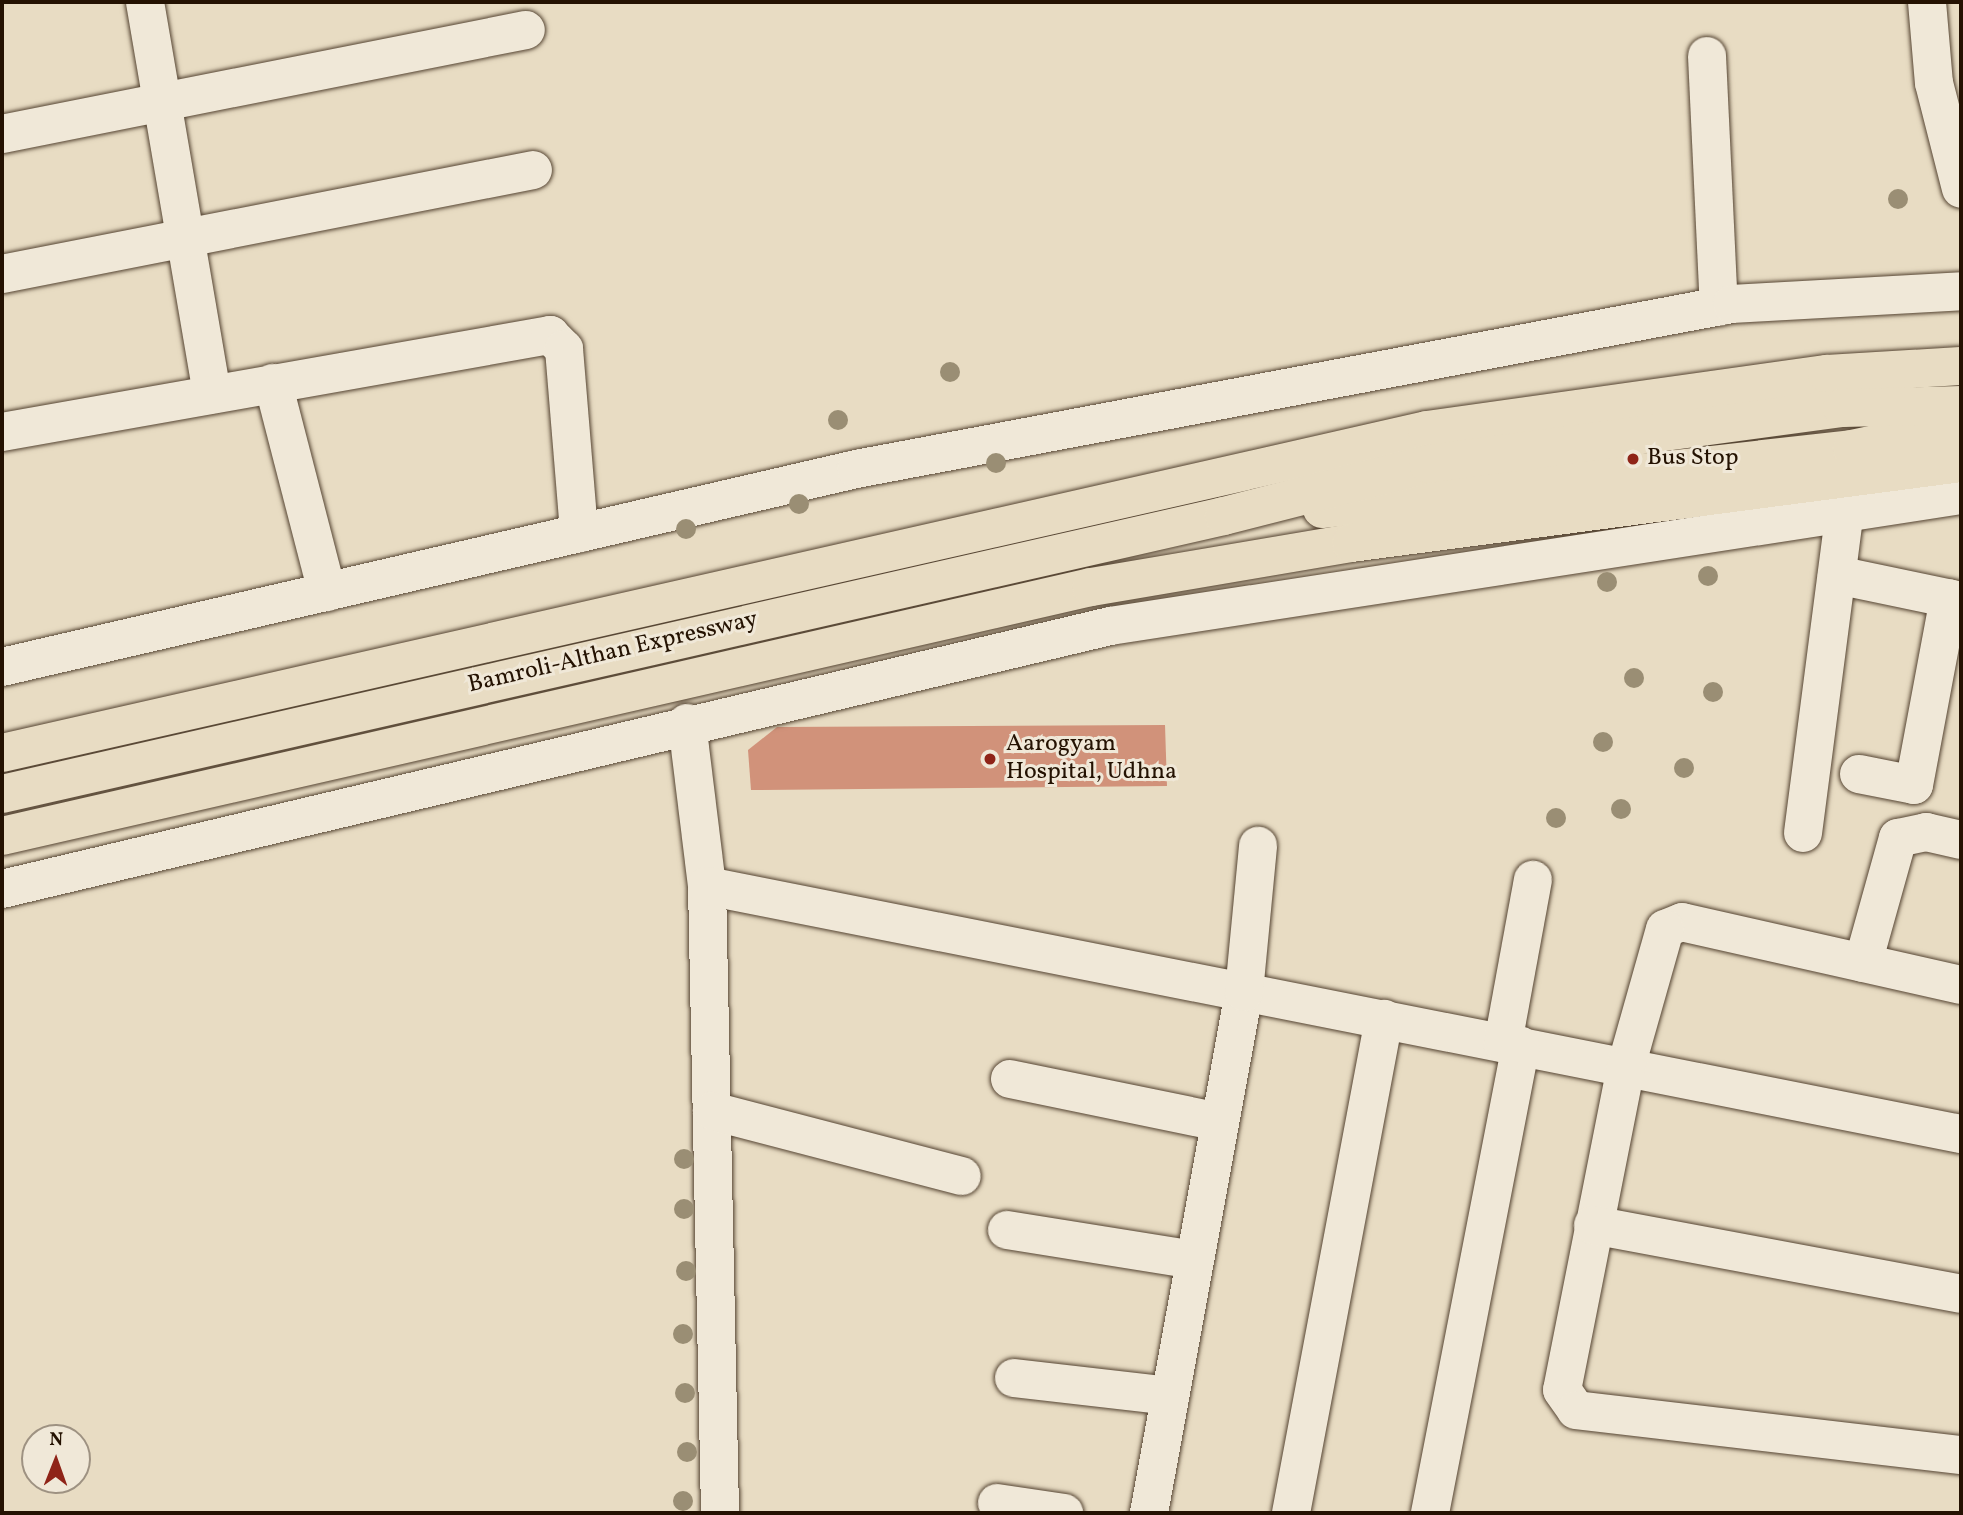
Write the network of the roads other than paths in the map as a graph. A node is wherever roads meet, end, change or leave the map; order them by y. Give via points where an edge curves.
1 (145, 2) edge
2 (1927, 2) edge
3 (526, 30) dead end
4 (1707, 56) dead end
5 (167, 104) junction
6 (2, 134) edge
7 (533, 170) dead end
8 (1961, 189) edge
9 (190, 240) junction
10 (2, 274) edge
11 (1961, 291) edge
12 (1719, 307) junction
13 (1961, 366) edge
14 (273, 383) junction
15 (212, 394) junction
16 (1961, 405) edge
17 (1961, 426) edge
18 (2, 432) edge
19 (1961, 463) edge
20 (1961, 495) edge
21 (1845, 509) junction
22 (1224, 516) junction
23 (579, 533) junction
24 (1837, 575) junction
25 (327, 592) junction
26 (1955, 600) edge
27 (2, 667) edge
28 (687, 723) junction
29 (2, 753) edge
30 (1859, 774) dead end
31 (2, 794) edge
32 (1803, 833) dead end
33 (2, 836) edge
34 (1961, 840) edge
35 (1258, 846) dead end
36 (1533, 880) dead end
37 (708, 886) junction
38 (2, 889) edge
39 (1863, 963) junction
40 (1961, 985) edge
41 (1244, 992) junction
42 (1384, 1019) junction
43 (1512, 1044) junction
44 (1626, 1067) junction
45 (1010, 1079) dead end
46 (712, 1111) junction
47 (1220, 1122) junction
48 (1961, 1134) edge
49 (962, 1176) dead end
50 (1593, 1225) junction
51 (1007, 1230) dead end
52 (1195, 1260) junction
53 (1961, 1294) edge
54 (1014, 1378) dead end
55 (1170, 1396) junction
56 (1961, 1455) edge
57 (998, 1503) dead end
58 (720, 1513) edge
59 (1063, 1513) edge
60 (1149, 1513) edge
61 (1291, 1513) edge
62 (1430, 1513) edge

1 - 5 street
2 - 8 street via 1934,83
3 - 5 street
4 - 12 street
5 - 6 street
5 - 9 street
7 - 9 street
9 - 10 street
9 - 15 street
11 - 12 street
12 - 23 street via 856,469
13 - 29 main road via 1827,374 1427,430
14 - 15 street
14 - 23 street via 550,335 564,349
14 - 25 street
15 - 18 street
16 - 22 main road via 1842,408 1429,464
17 - 22 main road via 1852,449 1432,501
19 - 33 main road via 1351,543 1091,587
20 - 21 street
21 - 24 street
21 - 28 street via 1110,626
22 - 31 main road, Bamroli-Althan Expressway
23 - 25 street
24 - 26 street
24 - 32 street
25 - 27 street
26 - 30 street via 1914,785
28 - 37 street
28 - 38 street
34 - 39 street via 1926,832 1898,838
35 - 41 street
36 - 43 street
37 - 41 street
37 - 46 street
39 - 40 street
39 - 44 street via 1672,923 1660,937
41 - 42 street
41 - 47 street
42 - 43 street
42 - 61 street
43 - 44 street
43 - 62 street
44 - 48 street
44 - 50 street
45 - 47 street
46 - 49 street
46 - 58 street
47 - 52 street
50 - 53 street
50 - 56 street via 1562,1376 1566,1401 1576,1410
51 - 52 street
52 - 55 street
54 - 55 street
55 - 60 street
57 - 59 street

